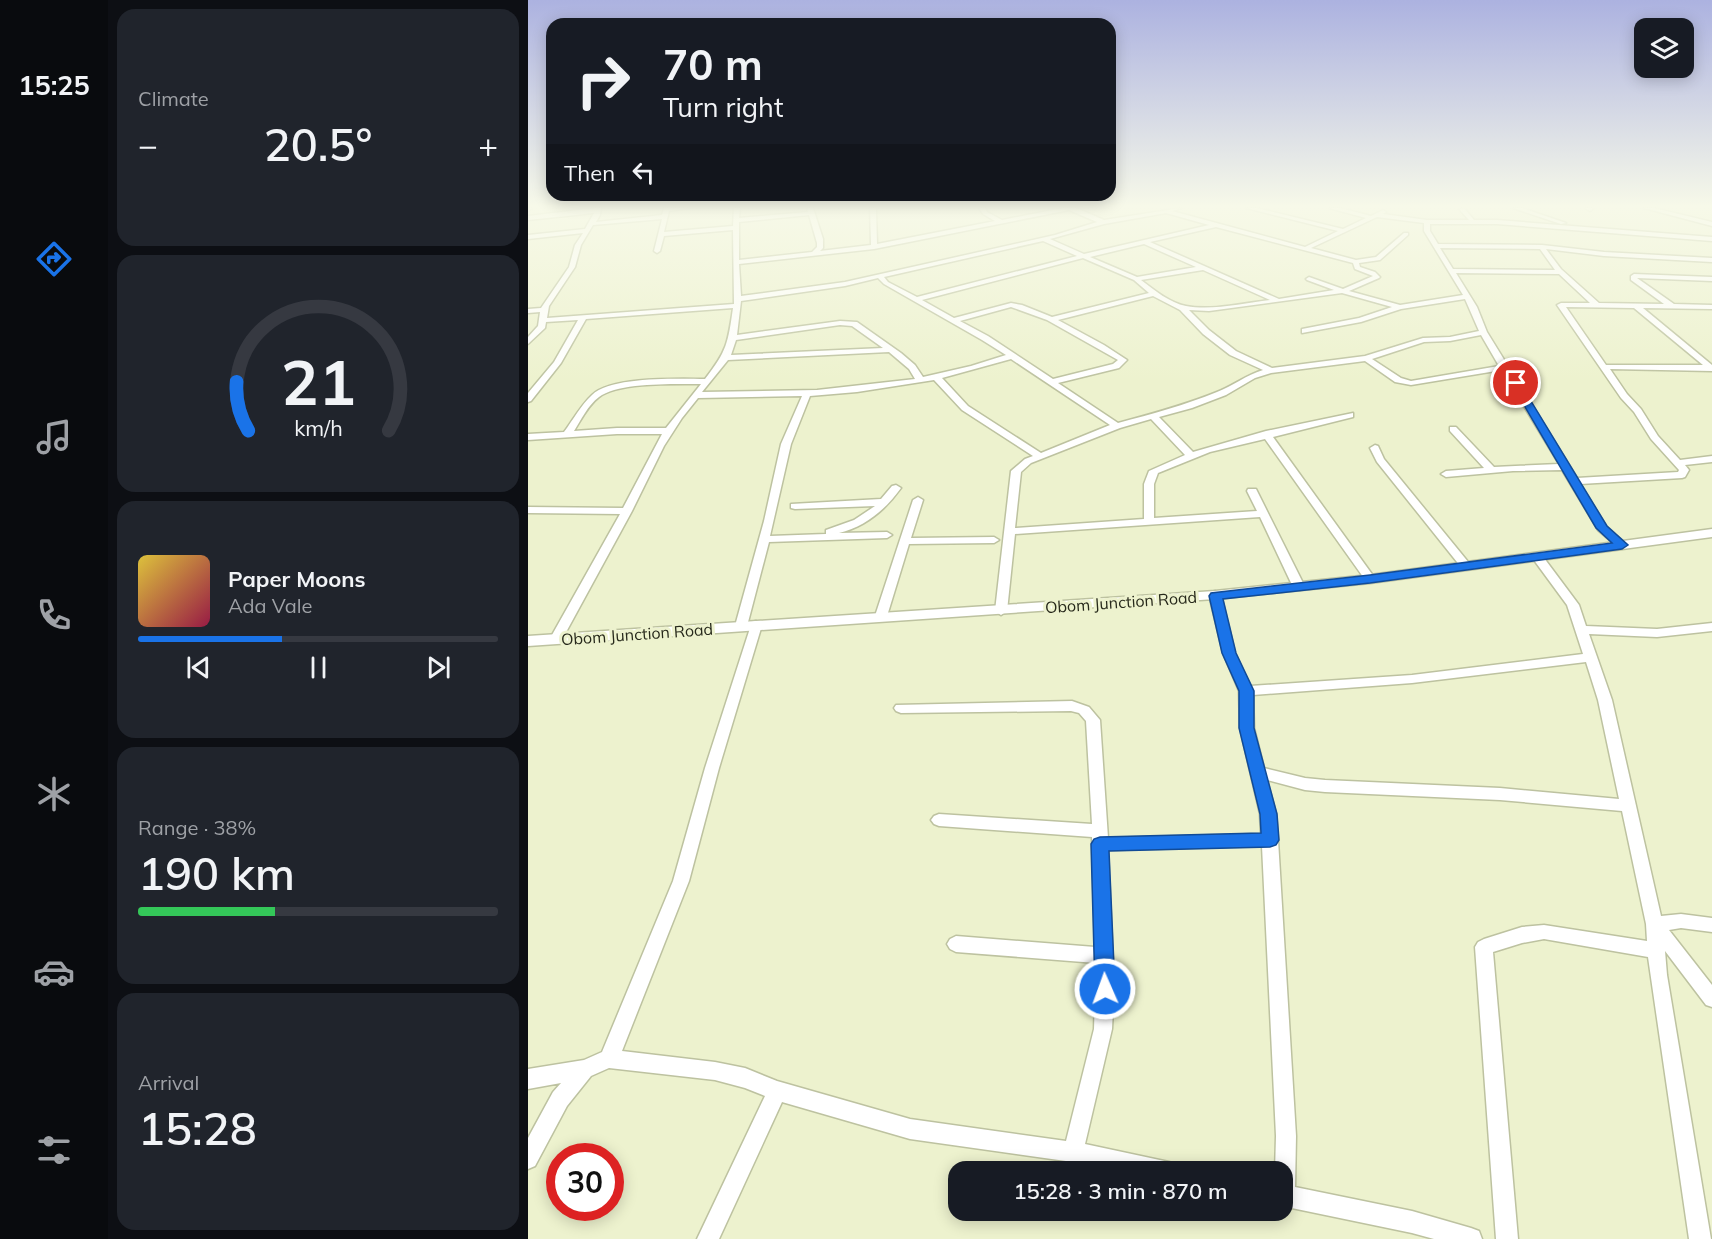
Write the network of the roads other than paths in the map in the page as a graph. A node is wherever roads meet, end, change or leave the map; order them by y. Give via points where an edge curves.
1 (572, 266) edge
2 (736, 266) edge
3 (921, 266) edge
4 (1048, 266) edge
5 (1107, 266) edge
6 (1200, 266) edge
7 (1357, 266) edge
8 (1449, 266) edge
9 (1556, 266) edge
10 (1205, 268) junction
11 (1452, 271) junction
12 (1561, 272) junction
13 (879, 275) junction
14 (1136, 279) junction
15 (1309, 279) dead end
16 (1712, 279) edge
17 (858, 281) junction
18 (886, 283) junction
19 (1343, 291) junction
20 (1155, 294) junction
21 (1466, 297) junction
22 (919, 299) junction
23 (1279, 301) junction
24 (738, 303) junction
25 (1400, 307) junction
26 (1599, 307) junction
27 (1637, 307) junction
28 (1673, 307) junction
29 (1182, 308) junction
30 (1710, 308) edge
31 (544, 310) junction
32 (528, 311) edge
33 (583, 318) junction
34 (955, 320) junction
35 (1051, 320) junction
36 (542, 323) junction
37 (1305, 331) dead end
38 (1483, 332) junction
39 (732, 338) junction
40 (528, 342) edge
41 (886, 347) junction
42 (1012, 356) junction
43 (726, 358) junction
44 (1366, 358) junction
45 (1506, 367) junction
46 (1604, 367) junction
47 (1712, 368) edge
48 (1272, 370) junction
49 (936, 377) junction
50 (708, 381) junction
51 (921, 381) junction
52 (1052, 382) junction
53 (807, 394) junction
54 (698, 395) junction
55 (528, 399) edge
56 (1350, 414) dead end
57 (1153, 416) junction
58 (1117, 426) junction
59 (1453, 429) dead end
60 (668, 431) junction
61 (568, 433) junction
62 (1266, 434) junction
63 (528, 437) edge
64 (1375, 448) dead end
65 (1040, 456) junction
66 (1191, 456) junction
67 (1712, 459) edge
68 (1680, 463) junction
69 (1566, 467) junction
70 (1492, 470) junction
71 (1446, 474) dead end
72 (1575, 482) junction
73 (896, 488) dead end
74 (1252, 491) dead end
75 (918, 500) dead end
76 (887, 502) junction
77 (795, 506) dead end
78 (528, 510) edge
79 (627, 511) junction
80 (1263, 514) junction
81 (1149, 521) junction
82 (1011, 531) junction
83 (1712, 533) edge
84 (887, 535) dead end
85 (793, 538) junction
86 (764, 539) junction
87 (994, 540) dead end
88 (905, 541) junction
89 (1622, 545) junction
90 (1538, 556) junction
91 (1465, 565) junction
92 (1370, 579) junction
93 (1299, 587) junction
94 (1215, 596) junction
95 (1001, 611) junction
96 (881, 616) junction
97 (749, 626) junction
98 (1712, 627) edge
99 (1582, 630) junction
100 (563, 639) junction
101 (528, 641) edge
102 (1591, 657) junction
103 (1246, 691) junction
104 (901, 708) dead end
105 (1257, 772) junction
106 (1628, 806) junction
107 (939, 820) dead end
108 (1100, 837) junction
109 (1270, 840) junction
110 (1654, 924) junction
111 (1712, 925) edge
112 (956, 944) dead end
113 (1655, 950) junction
114 (1104, 956) junction
115 (1712, 999) edge
116 (609, 1059) junction
117 (584, 1069) junction
118 (528, 1079) edge
119 (777, 1091) junction
120 (1073, 1152) junction
121 (528, 1159) edge
122 (1116, 1161) edge
123 (1285, 1161) edge
124 (1293, 1198) edge
125 (708, 1239) edge
126 (1471, 1239) edge
127 (1507, 1239) edge
128 (1700, 1239) edge

1 - 31 street
2 - 24 street
3 - 13 street
4 - 22 street
5 - 14 street
6 - 10 street
7 - 19 street via 1377,277
8 - 11 street
9 - 12 street
10 - 14 street
10 - 23 street
11 - 12 street
11 - 21 street
12 - 26 street
13 - 17 street
13 - 18 street
14 - 20 street
15 - 19 street
16 - 28 street via 1634,276 1632,279
17 - 18 street
17 - 24 street
18 - 22 street
19 - 23 street
19 - 25 street
20 - 29 street
20 - 35 street
21 - 25 street
21 - 38 street
22 - 34 street
23 - 29 street
24 - 33 street
24 - 39 street
25 - 37 street
26 - 27 street
26 - 46 street via 1561,305
27 - 28 street
27 - 47 street
28 - 30 street
29 - 48 street via 1233,353
31 - 32 street
31 - 36 street
33 - 36 street
33 - 55 street via 557,363
34 - 35 street via 1016,305
34 - 42 street
35 - 52 street via 1123,360 1116,366
36 - 40 street
38 - 44 street via 1423,340
38 - 45 street
39 - 41 street via 848,323
39 - 43 street
41 - 43 street
41 - 51 street via 912,367
42 - 49 street
42 - 52 street
43 - 50 street
44 - 45 street via 1398,380 1411,383
44 - 48 street
45 - 69 street
46 - 47 street
46 - 68 street via 1654,437
48 - 57 street via 1244,379 1223,393
49 - 51 street
49 - 65 street via 965,408
50 - 54 street
50 - 61 street via 604,390
51 - 53 street
52 - 58 street
53 - 54 street
53 - 86 street via 786,444
54 - 60 street
56 - 62 street
57 - 58 street
57 - 66 street
58 - 65 street
59 - 70 street
60 - 61 street
60 - 79 street
61 - 63 street
62 - 66 street
62 - 92 street
64 - 91 street via 1380,460
65 - 82 street via 1016,471
66 - 81 street via 1154,471 1149,484
67 - 68 street
68 - 72 street via 1682,475
69 - 70 street
69 - 72 street
70 - 71 street
72 - 89 street via 1602,528
73 - 76 street
74 - 80 street
75 - 88 street
76 - 77 street
76 - 85 street via 843,529
78 - 79 street
79 - 100 street via 558,635
80 - 81 street
80 - 93 street
81 - 82 street
82 - 95 street
83 - 89 main road, Obom Junction Road
84 - 85 street
85 - 86 street
86 - 97 street
87 - 88 street
88 - 96 street
89 - 90 main road, Obom Junction Road
90 - 91 main road, Obom Junction Road
90 - 99 street via 1573,605
91 - 92 main road, Obom Junction Road
92 - 93 main road, Obom Junction Road
93 - 94 main road, Obom Junction Road
94 - 95 main road, Obom Junction Road
94 - 103 street via 1229,653
95 - 96 main road, Obom Junction Road
96 - 97 main road, Obom Junction Road
97 - 100 main road, Obom Junction Road
97 - 116 street via 681,881
98 - 99 street via 1658,633
99 - 102 street
100 - 101 main road, Obom Junction Road
102 - 103 street via 1412,679
102 - 106 street via 1605,700
103 - 105 street via 1246,728
104 - 108 street via 1072,706 1084,710 1093,720
105 - 106 street via 1325,786 1500,794
105 - 109 street
106 - 110 street
107 - 108 street
108 - 109 street
108 - 114 street
109 - 123 street
110 - 111 street via 1681,921
110 - 113 street
110 - 115 street
112 - 114 street
113 - 127 street via 1544,932 1484,947
113 - 128 street
114 - 120 street via 1103,1029
116 - 117 street
116 - 119 street via 715,1071
117 - 118 street
117 - 121 street via 560,1099
119 - 120 street via 910,1129
119 - 125 street
120 - 122 street
124 - 126 street via 1412,1222

